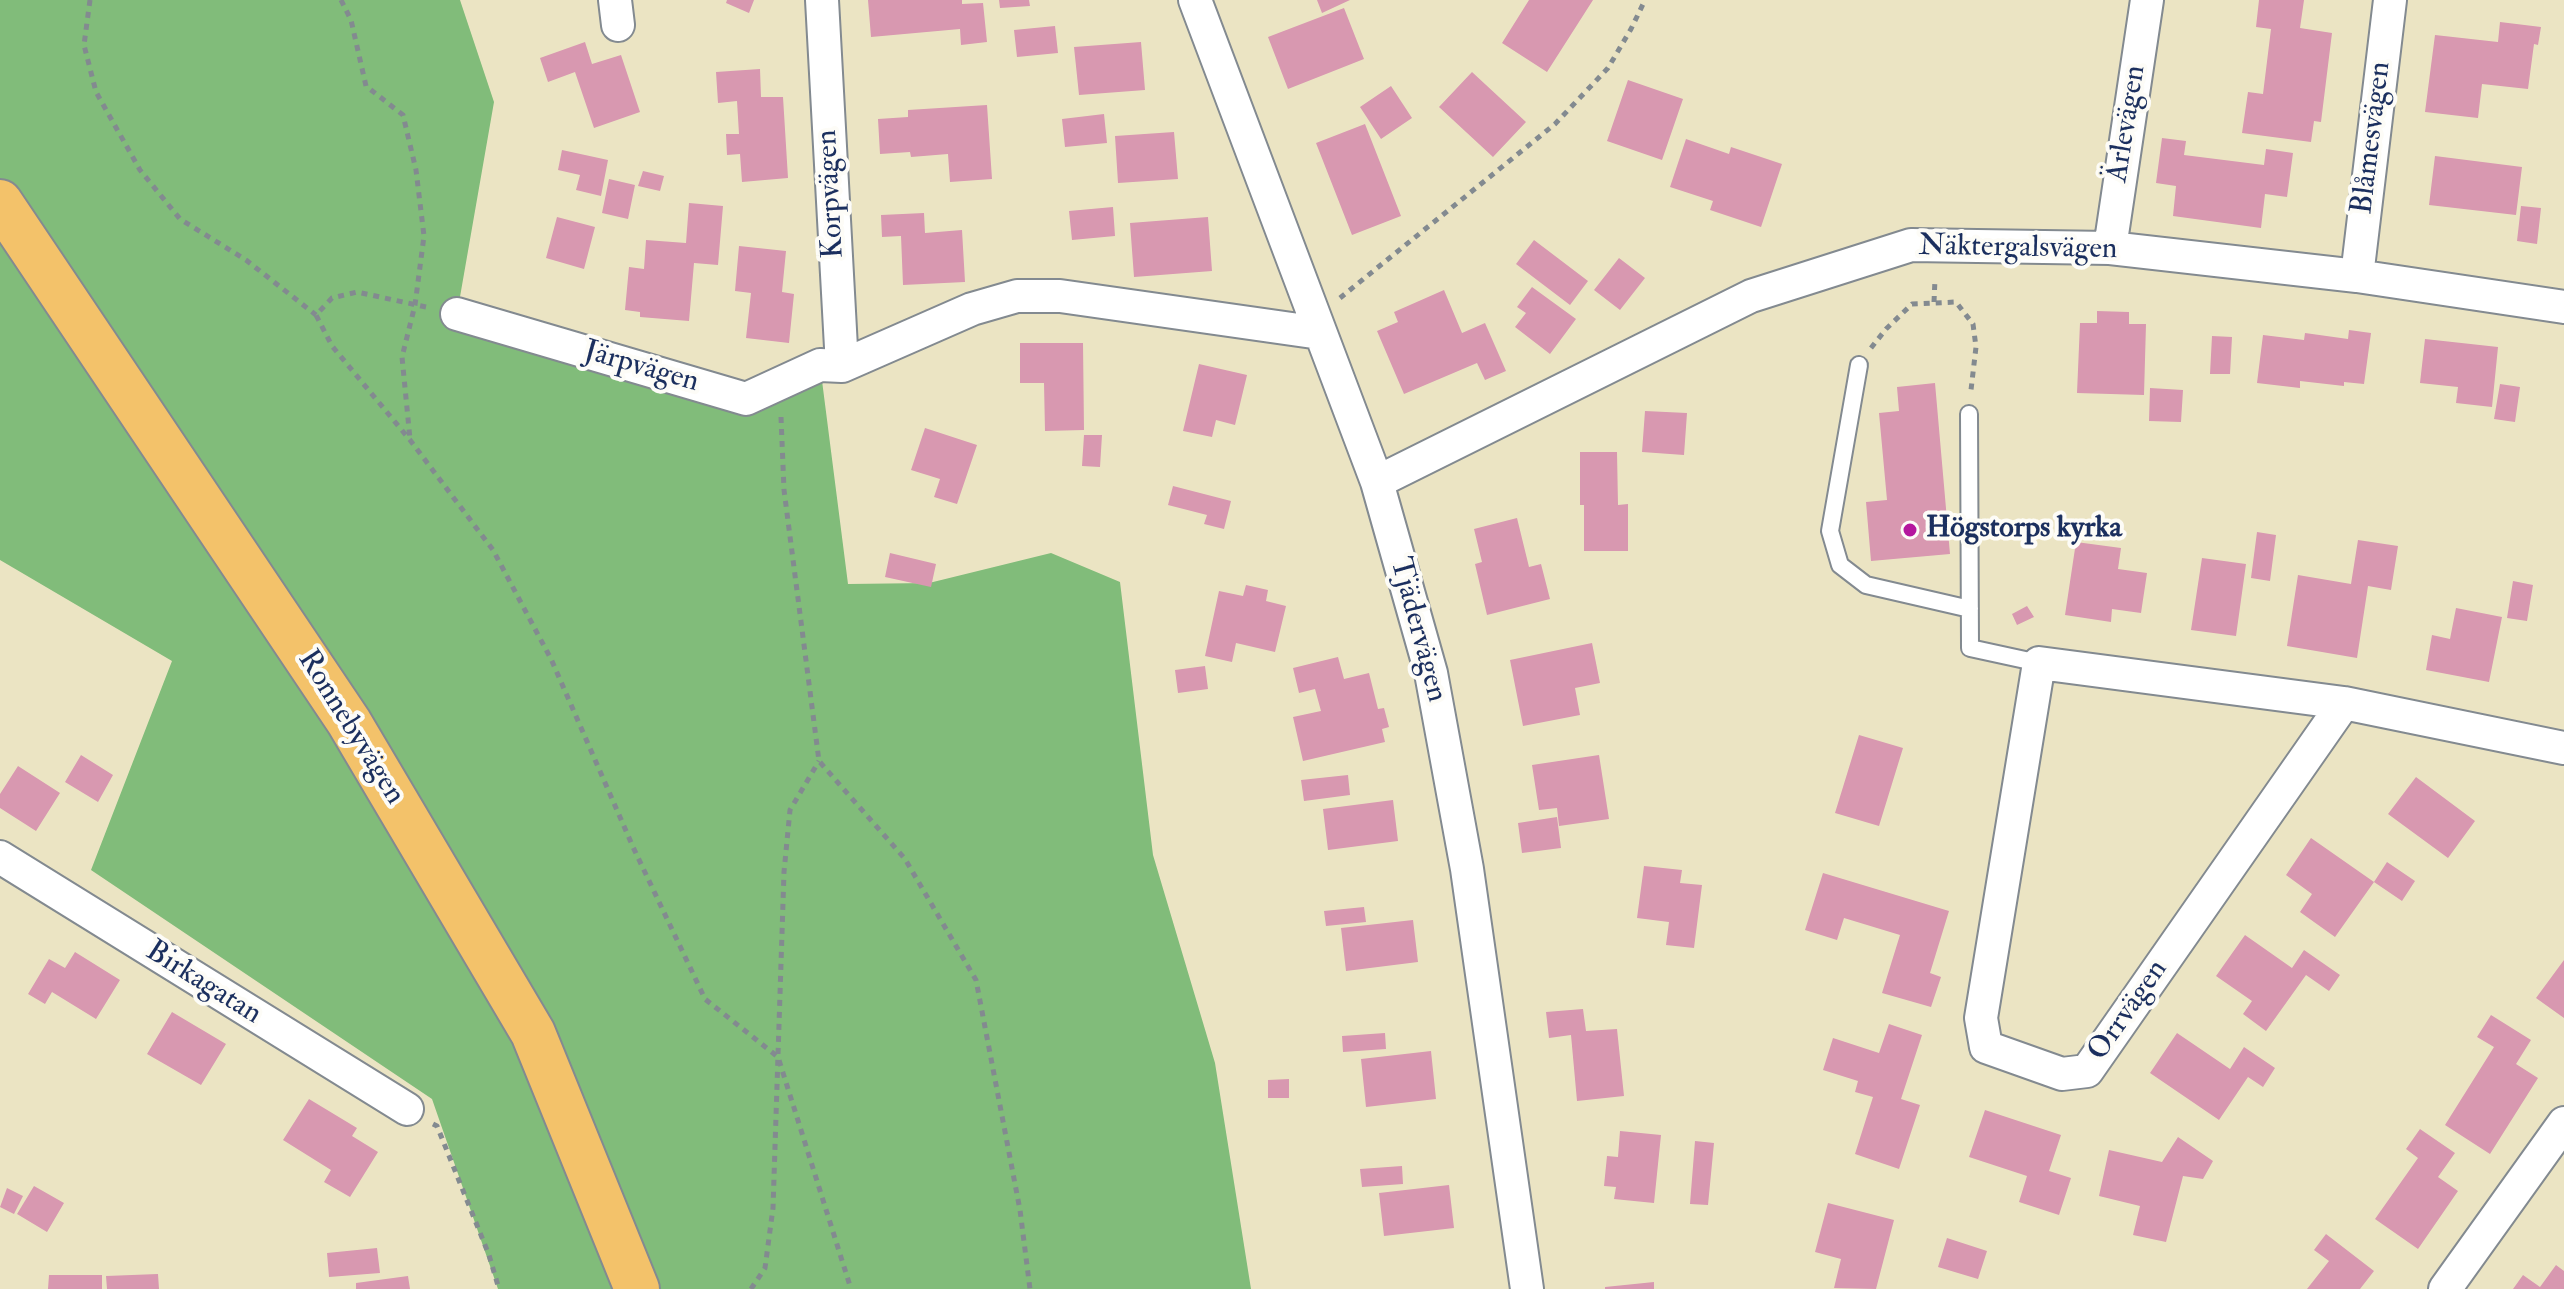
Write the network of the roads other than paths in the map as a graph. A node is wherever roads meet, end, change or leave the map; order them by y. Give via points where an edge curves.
1 (822, 0) edge
2 (1195, 0) edge
3 (2147, 0) edge
4 (2390, 0) edge
5 (0, 202) edge
6 (2110, 248) junction
7 (2357, 276) junction
8 (2564, 307) edge
9 (457, 314) road end
10 (1317, 326) junction
11 (1859, 365) road end
12 (831, 366) junction
13 (1969, 414) road end
14 (1377, 482) junction
15 (1970, 609) junction
16 (2039, 663) junction
17 (2344, 703) junction
18 (2564, 748) edge
19 (0, 857) edge
20 (407, 1109) road end
21 (2564, 1123) edge
22 (637, 1289) edge
23 (1527, 1289) edge
24 (2445, 1289) edge

1 - 12 street, Korpvägen
2 - 10 street, Tjädervägen
3 - 6 street, Ärlevägen
4 - 7 street, Blåmesvägen
5 - 22 main road, Ronnebyvägen via 349,722 533,1033
6 - 7 street, Näktergalsvägen
6 - 14 street, Näktergalsvägen via 1911,245 1882,254 1751,296
7 - 8 street, Näktergalsvägen
9 - 12 street, Järpvägen via 746,399
10 - 12 street, Järpvägen via 1060,296 1017,296
10 - 14 street, Tjädervägen
11 - 15 lane via 1830,531 1840,565 1866,585
13 - 15 lane
14 - 23 street, Tjädervägen via 1431,673 1467,869
15 - 16 lane via 1970,648
16 - 17 street
16 - 17 street, Orrvägen via 1981,1018 1986,1047 2062,1074 2087,1071
17 - 18 street
19 - 20 street, Birkagatan
21 - 24 street

